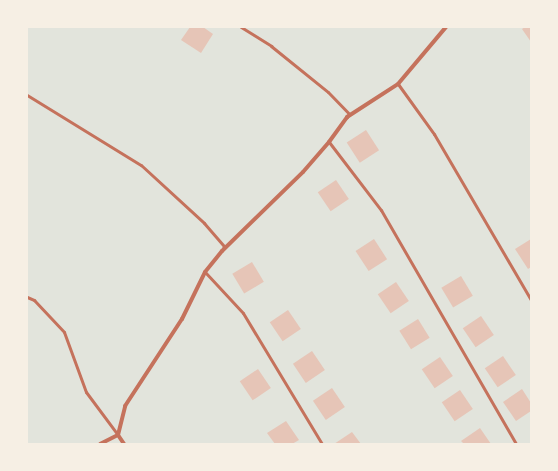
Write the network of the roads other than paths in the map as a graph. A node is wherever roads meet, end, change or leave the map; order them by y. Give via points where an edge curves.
1 (241, 27) edge
2 (446, 27) edge
3 (398, 84) junction
4 (27, 96) edge
5 (347, 117) junction
6 (329, 142) junction
7 (222, 251) junction
8 (205, 272) junction
9 (27, 297) edge
10 (531, 300) edge
11 (118, 435) junction
12 (100, 444) edge
13 (124, 444) edge
14 (322, 444) edge
15 (516, 444) edge

1 - 5 lane via 271,46 328,92 349,114
2 - 3 street
3 - 5 street
3 - 10 lane via 434,134
4 - 7 lane via 140,165 204,223 224,246
5 - 6 street
6 - 7 street
6 - 15 lane via 381,210
7 - 8 street
8 - 11 street via 182,319 125,406
8 - 14 lane via 243,313
9 - 11 lane via 34,300 64,332 86,392
11 - 12 street
11 - 13 street

